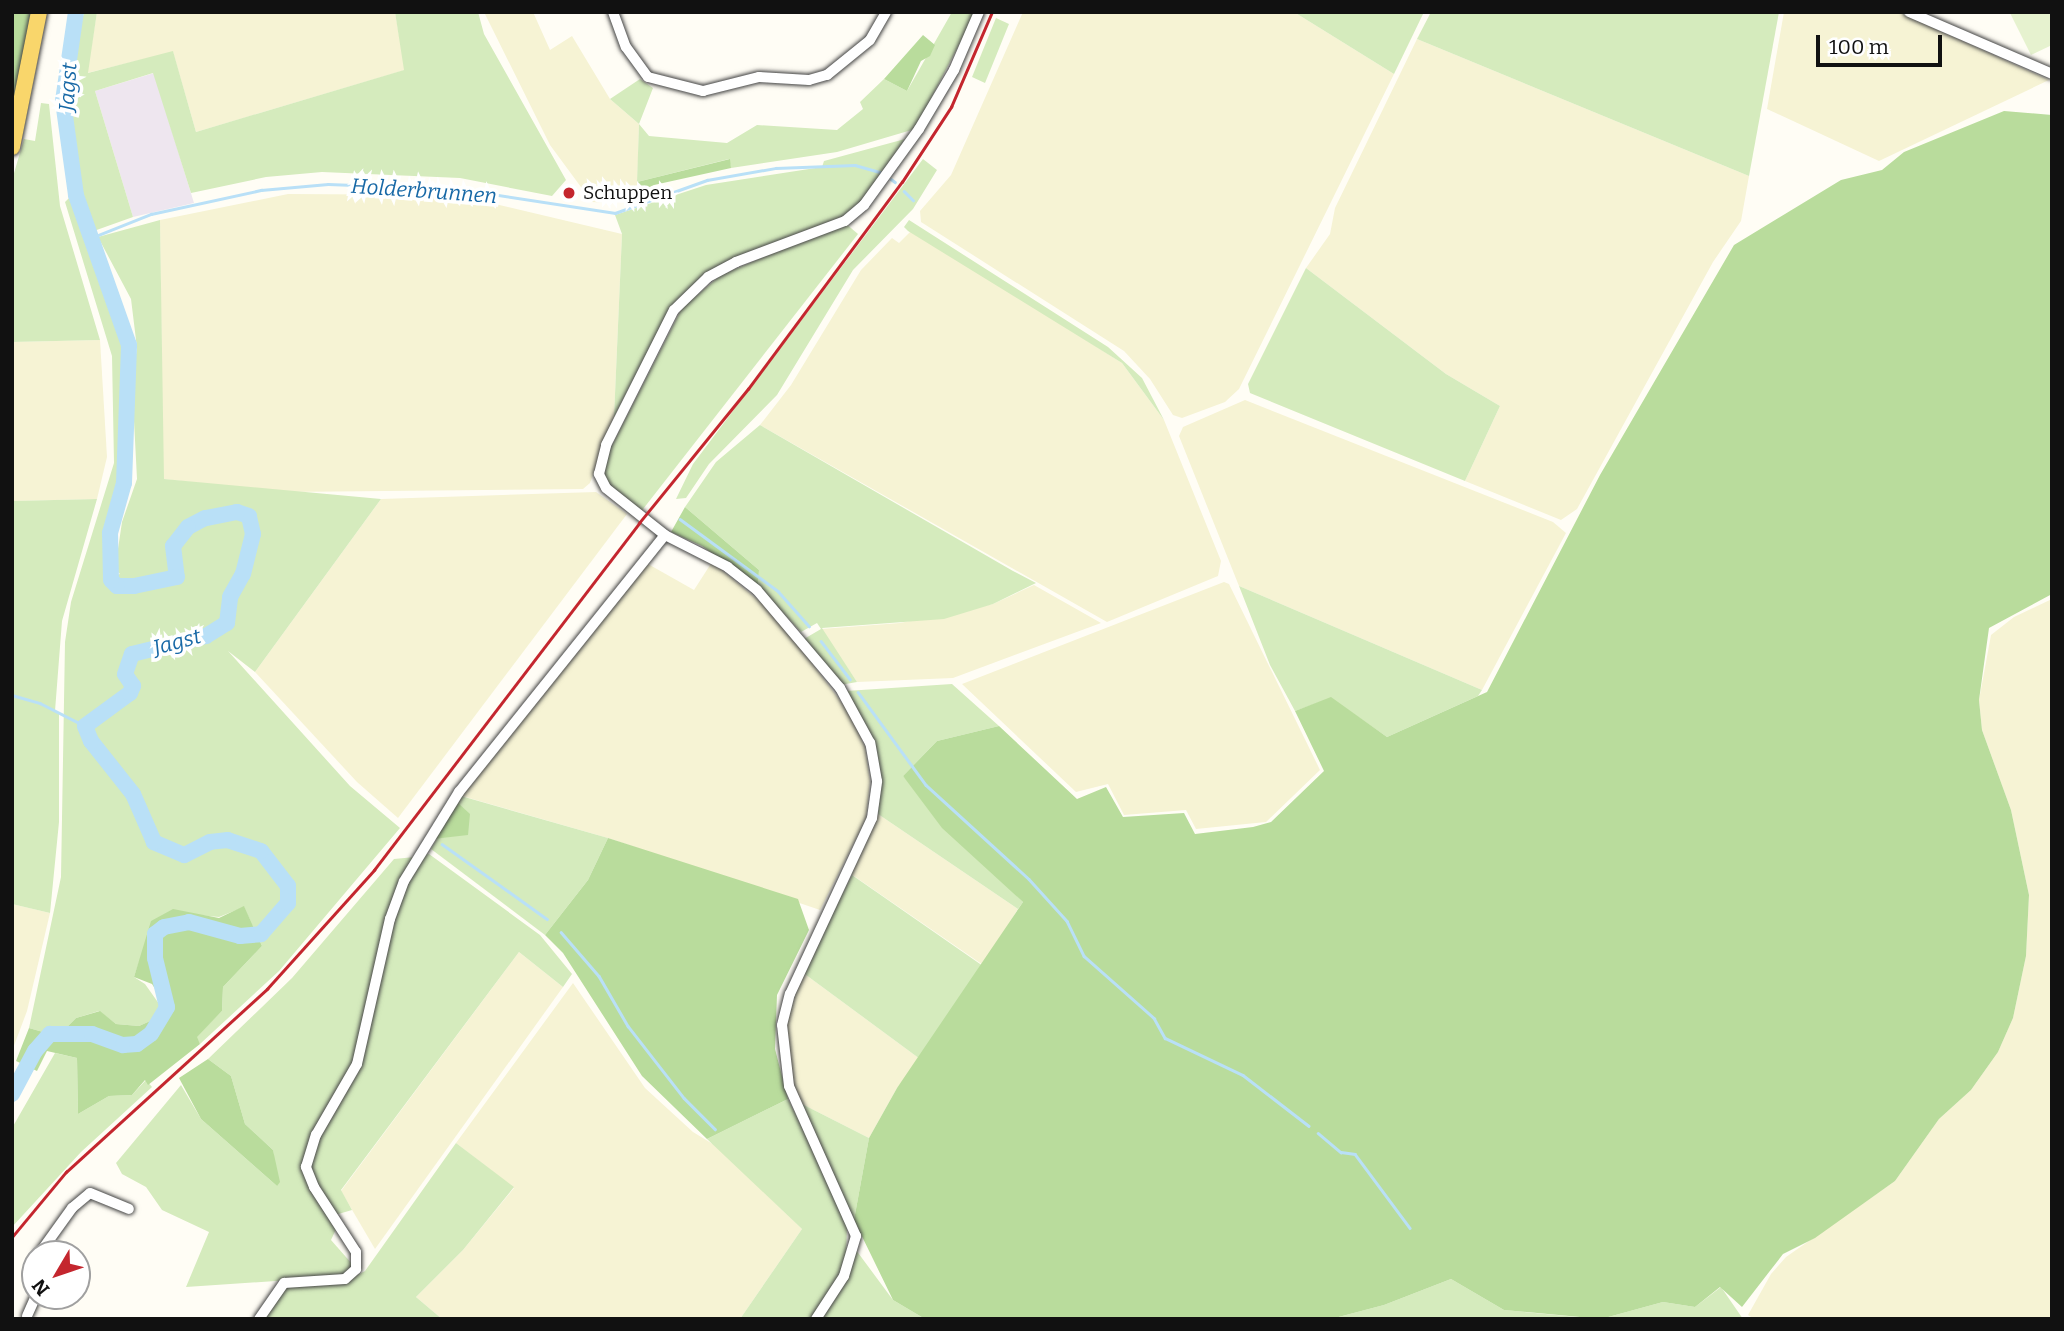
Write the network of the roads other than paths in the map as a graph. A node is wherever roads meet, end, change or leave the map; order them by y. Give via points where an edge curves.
1 (39, 12) edge
2 (613, 12) edge
3 (886, 12) edge
4 (979, 12) edge
5 (1909, 12) edge
6 (2052, 75) edge
7 (12, 147) edge
8 (666, 535) junction
9 (129, 1209) dead end
10 (49, 1240) edge
11 (259, 1319) edge
12 (816, 1319) edge

1 - 7 main road
2 - 3 street via 621,38 648,77 703,91 759,77 809,80 827,75 870,40
4 - 8 street via 954,70 880,186 845,220 736,262 708,277 674,310 606,445 599,474 606,488
5 - 6 street
8 - 11 street via 458,792 404,881 390,919 357,1064 316,1135 306,1167 356,1252 356,1269 345,1279 284,1283
8 - 12 street via 728,567 757,590 840,688 870,743 877,781 872,818 790,993 782,1025 789,1086 856,1236 844,1276
9 - 10 street via 90,1194 72,1208

